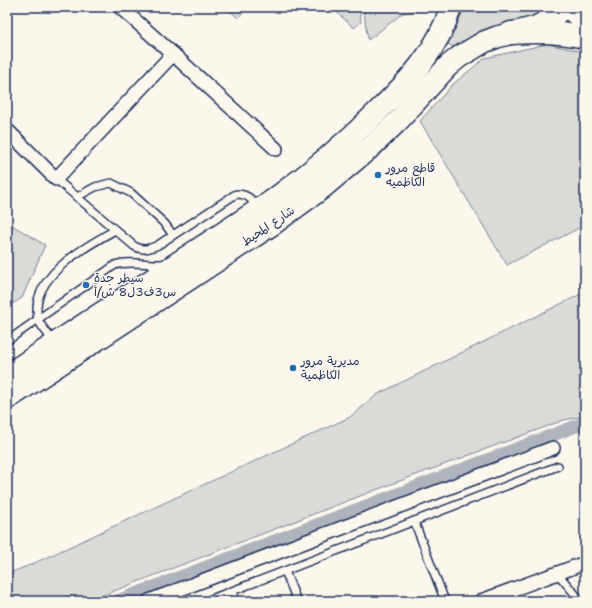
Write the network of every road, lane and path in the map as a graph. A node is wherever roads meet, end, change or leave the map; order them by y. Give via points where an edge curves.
1 (120, 7) edge
2 (451, 7) edge
3 (566, 7) edge
4 (585, 21) edge
5 (512, 33) junction
6 (585, 37) edge
7 (173, 54) junction
8 (7, 130) edge
9 (276, 149) dead end
10 (56, 179) junction
11 (77, 197) junction
12 (259, 209) junction
13 (115, 230) junction
14 (173, 235) junction
15 (180, 261) junction
16 (38, 319) junction
17 (88, 333) junction
18 (7, 341) edge
19 (63, 346) junction
20 (7, 375) edge
21 (7, 399) edge
22 (553, 448) dead end
23 (558, 466) dead end
24 (414, 521) junction
25 (585, 563) edge
26 (285, 571) junction
27 (557, 573) junction
28 (232, 591) junction
29 (149, 601) edge
30 (206, 601) edge
31 (235, 601) edge
32 (297, 601) edge
33 (445, 601) edge
34 (481, 601) edge
35 (581, 601) edge

1 - 7 street
2 - 12 main road, شارع المحيط via 447,21 429,55 401,89 348,142
3 - 4 highway
3 - 5 main road, شارع المحيط via 536,27
5 - 6 highway via 555,32
5 - 17 main road, شارع المحيط via 484,42 459,57 372,146 341,173 273,224
7 - 9 street
7 - 10 street
8 - 10 street
10 - 11 lane
11 - 13 lane
11 - 14 lane via 95,187 111,183 131,194 165,224
12 - 14 lane via 251,198 244,194 236,194
12 - 15 main road, شارع المحيط
13 - 14 lane via 134,246 143,249 154,247
13 - 16 lane via 78,252 46,281 38,299
15 - 16 lane via 155,264 124,262 115,265
15 - 17 main road, شارع المحيط
16 - 18 lane
16 - 19 lane
17 - 19 main road, شارع المحيط
19 - 20 main road, شارع المحيط
19 - 21 main road, شارع المحيط
22 - 29 street
23 - 24 lane
24 - 26 lane
24 - 33 lane
25 - 27 street
26 - 28 lane
26 - 32 lane
27 - 34 street
27 - 35 lane
28 - 30 lane
28 - 31 lane

